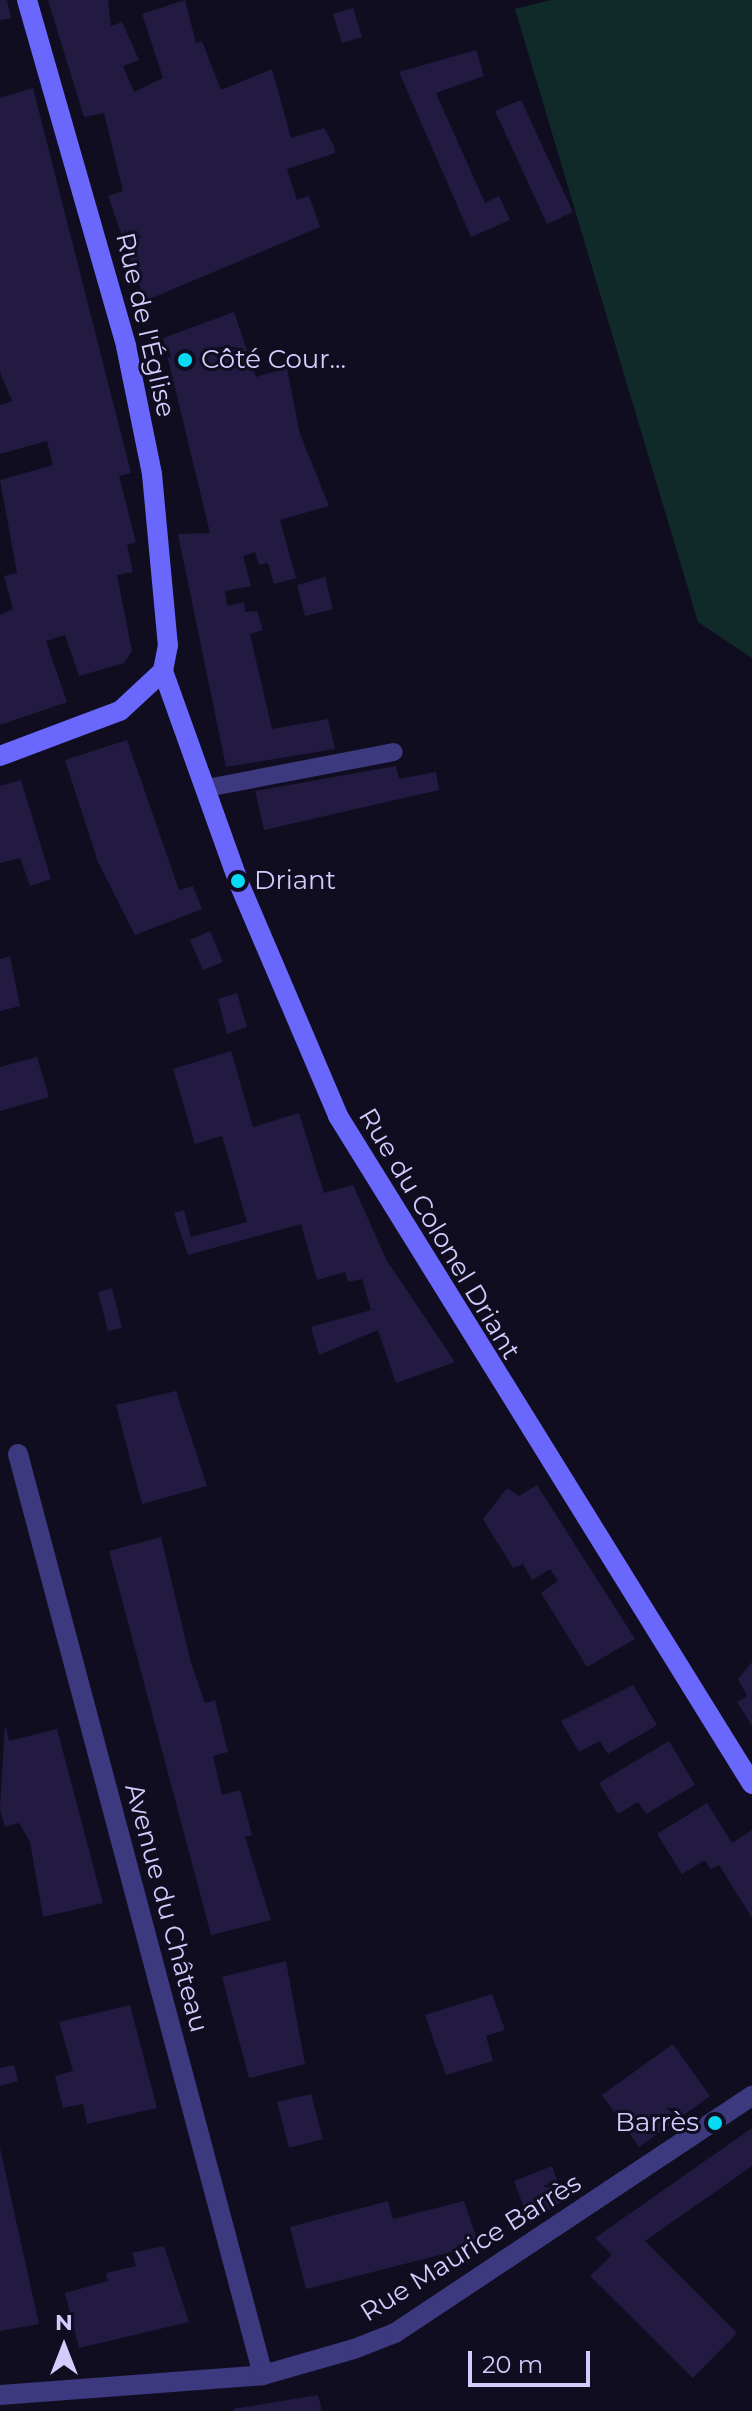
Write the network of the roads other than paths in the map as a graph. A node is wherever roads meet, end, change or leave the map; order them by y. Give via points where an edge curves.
1 (27, 0) edge
2 (163, 671) junction
3 (394, 752) dead end
4 (0, 756) edge
5 (207, 788) junction
6 (18, 1454) dead end
7 (752, 1784) edge
8 (752, 2096) edge
9 (263, 2375) junction
10 (0, 2395) edge

1 - 2 main road, Rue de l'Église via 129,360 152,474 168,645
2 - 4 main road via 120,711
2 - 5 main road, Rue du Colonel Driant
3 - 5 lane
5 - 7 main road, Rue du Colonel Driant via 271,965 338,1116 469,1338
6 - 9 street, Avenue du Château
8 - 9 street, Rue Maurice Barrès via 395,2333 310,2366
9 - 10 street, Rue Maurice Barrès

